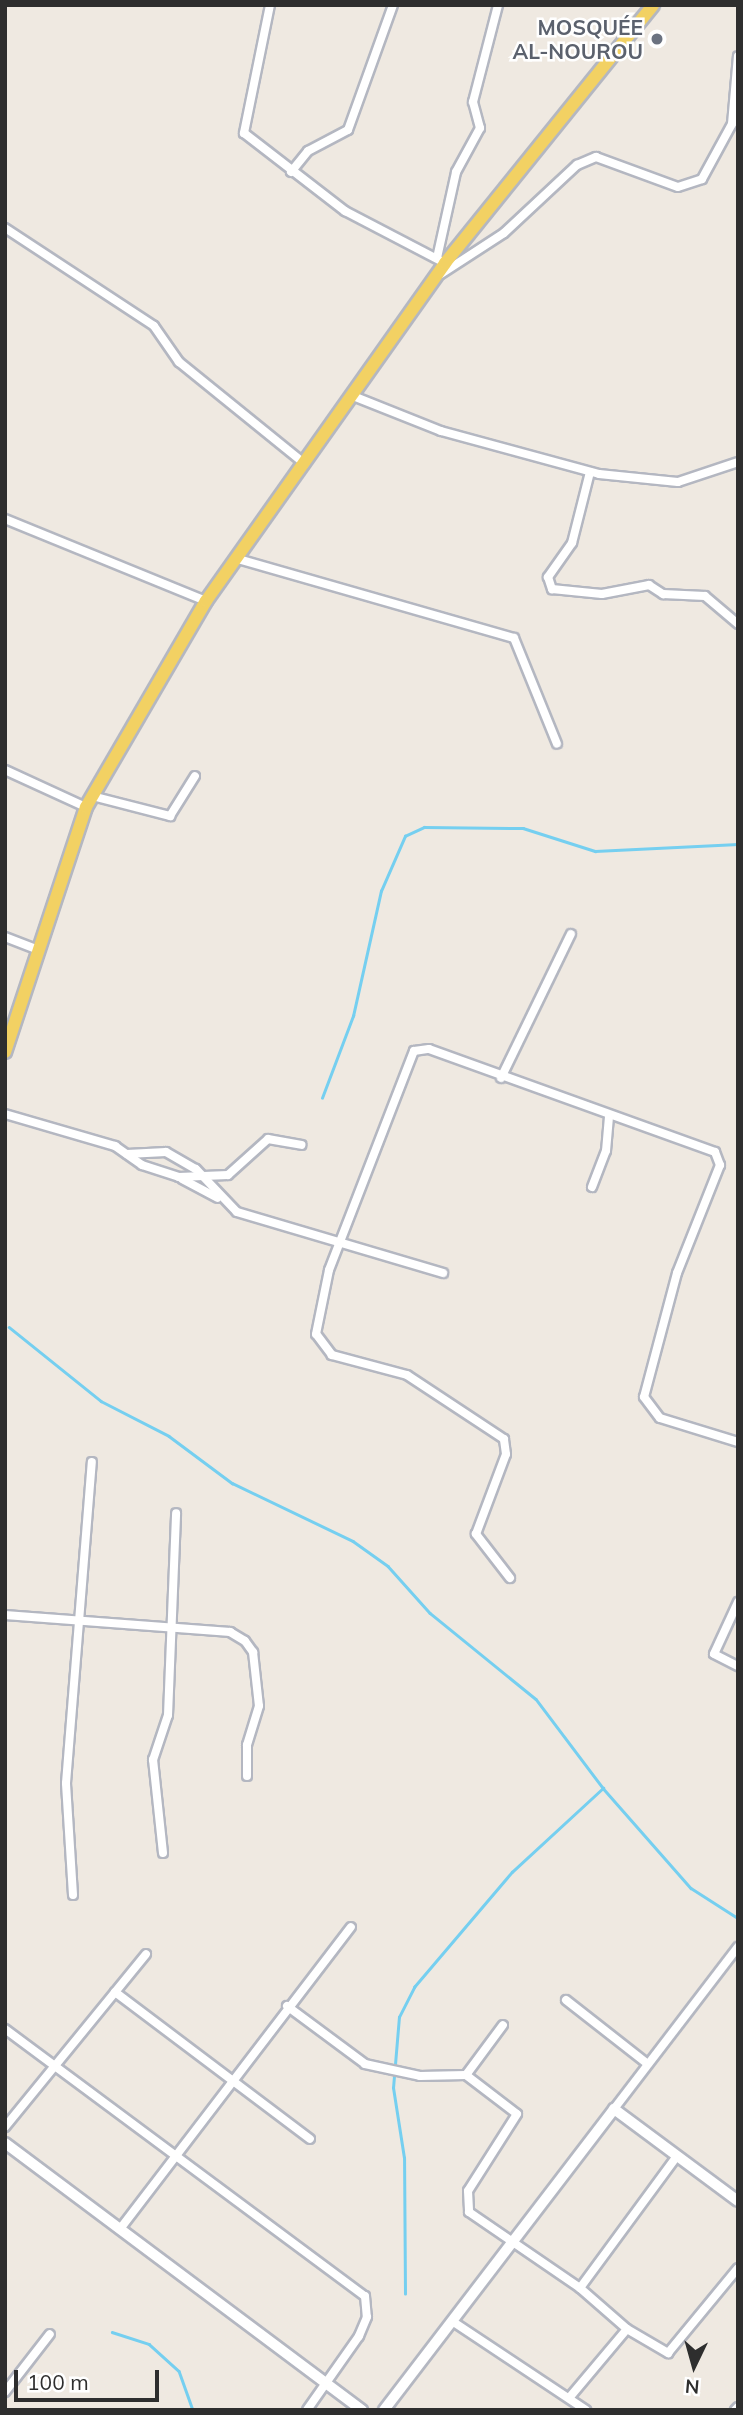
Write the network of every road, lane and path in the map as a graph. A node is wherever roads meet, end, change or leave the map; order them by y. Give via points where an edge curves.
1 (270, 5) edge
2 (393, 5) edge
3 (498, 5) edge
4 (653, 5) edge
5 (738, 56) edge
6 (291, 172) junction
7 (5, 228) edge
8 (441, 261) junction
9 (435, 277) junction
10 (353, 396) junction
11 (738, 462) edge
12 (305, 464) junction
13 (590, 472) junction
14 (5, 519) edge
15 (238, 559) junction
16 (206, 601) junction
17 (738, 624) edge
18 (557, 744) dead end
19 (5, 770) edge
20 (195, 776) dead end
21 (89, 802) junction
22 (571, 934) dead end
23 (5, 937) edge
24 (39, 950) junction
25 (5, 1052) edge
26 (501, 1077) junction
27 (5, 1114) edge
28 (609, 1117) junction
29 (301, 1145) dead end
30 (127, 1154) junction
31 (179, 1178) junction
32 (205, 1178) junction
33 (592, 1187) dead end
34 (219, 1199) junction
35 (338, 1243) junction
36 (443, 1273) dead end
37 (738, 1442) edge
38 (92, 1462) dead end
39 (176, 1513) dead end
40 (510, 1578) dead end
41 (738, 1602) edge
42 (5, 1615) edge
43 (80, 1620) junction
44 (167, 1627) junction
45 (738, 1666) edge
46 (247, 1776) dead end
47 (163, 1853) dead end
48 (73, 1895) dead end
49 (351, 1927) dead end
50 (738, 1947) edge
51 (146, 1954) dead end
52 (115, 1992) junction
53 (566, 2000) dead end
54 (287, 2006) junction
55 (503, 2025) dead end
56 (5, 2029) edge
57 (645, 2062) junction
58 (53, 2063) junction
59 (466, 2075) junction
60 (233, 2081) junction
61 (614, 2109) junction
62 (5, 2127) edge
63 (310, 2139) dead end
64 (5, 2143) edge
65 (180, 2155) junction
66 (677, 2156) junction
67 (738, 2202) edge
68 (120, 2229) junction
69 (513, 2240) junction
70 (738, 2268) edge
71 (580, 2288) junction
72 (452, 2321) junction
73 (628, 2329) junction
74 (50, 2334) dead end
75 (326, 2382) junction
76 (5, 2392) edge
77 (569, 2398) junction
78 (307, 2410) edge
79 (362, 2410) edge
80 (384, 2410) edge
81 (586, 2410) edge

1 - 6 street via 242,128
2 - 6 street via 348,131 308,151
3 - 8 street via 473,102 480,128 456,172
4 - 8 main road
5 - 9 street via 732,124 702,180 678,187 596,157 577,165 504,233
6 - 8 street via 345,211
7 - 12 street via 154,326 178,362
8 - 9 main road
9 - 10 main road
10 - 12 main road
10 - 13 street via 441,431
11 - 13 street via 678,481
12 - 15 main road
13 - 17 street via 572,543 548,577 552,589 602,594 649,585 663,594 705,596
14 - 16 street
15 - 16 main road
15 - 18 street via 514,638
16 - 21 main road
19 - 21 street
20 - 21 street via 170,816
21 - 24 main road
22 - 26 street via 541,1005
23 - 24 street
24 - 25 main road
26 - 28 street
26 - 35 street via 429,1049 414,1051
27 - 30 street
28 - 33 street via 606,1151
28 - 37 street via 704,1147 719,1160 677,1273 644,1397 660,1418
29 - 32 street via 268,1139 228,1175
30 - 31 street
30 - 32 street via 166,1152
31 - 32 street
31 - 34 street
32 - 34 street
34 - 35 street via 237,1212
35 - 36 street
35 - 40 street via 316,1334 322,1348 407,1375 504,1439 506,1454 477,1534
38 - 43 street
39 - 44 street
41 - 45 street via 714,1654
42 - 43 street
43 - 44 street
43 - 48 street via 66,1783
44 - 46 street via 230,1632 251,1647 259,1706
44 - 47 street via 168,1715 157,1738 152,1788
49 - 54 street
50 - 57 street
51 - 52 street
52 - 58 street
52 - 60 street
53 - 57 street
54 - 59 street via 365,2064 420,2076
54 - 60 street
55 - 59 street
56 - 58 street
57 - 61 street
58 - 62 street
58 - 65 street
59 - 69 street via 517,2115 466,2199 473,2217
60 - 63 street
60 - 65 street
61 - 66 street
61 - 69 street
64 - 68 street
65 - 68 street
65 - 75 street via 365,2296 367,2318 359,2336
66 - 67 street
66 - 71 street
68 - 75 street
69 - 71 street
69 - 72 street
70 - 73 street via 668,2353
71 - 73 street
72 - 77 street
72 - 80 street
73 - 77 street
74 - 76 street
75 - 78 street
75 - 79 street
77 - 81 street

